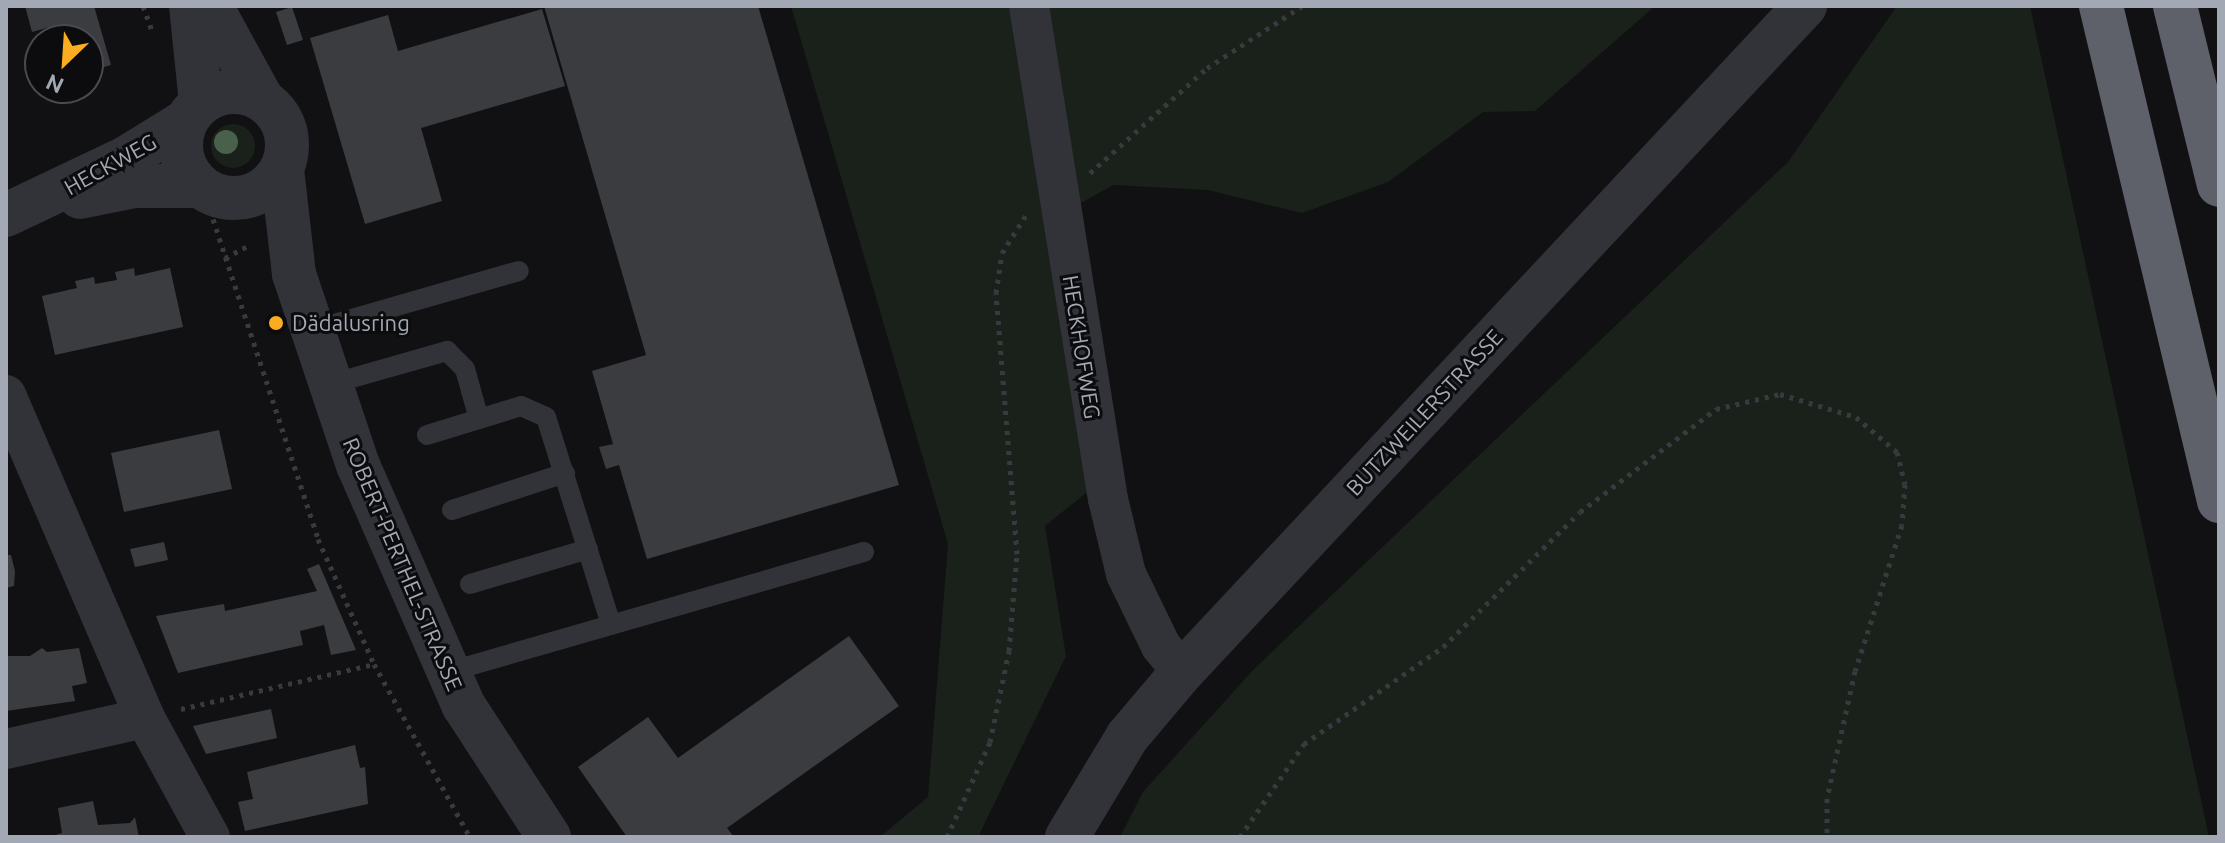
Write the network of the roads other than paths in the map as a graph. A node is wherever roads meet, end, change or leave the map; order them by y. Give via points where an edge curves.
1 (191, 6) edge
2 (211, 6) edge
3 (1029, 6) edge
4 (1805, 6) edge
5 (2101, 6) edge
6 (2175, 6) edge
7 (262, 99) junction
8 (194, 112) junction
9 (282, 169) junction
10 (2219, 185) edge
11 (215, 202) junction
12 (20, 210) edge
13 (519, 271) dead end
14 (294, 274) junction
15 (313, 330) junction
16 (331, 384) junction
17 (6, 395) edge
18 (479, 419) junction
19 (427, 435) dead end
20 (565, 473) junction
21 (2219, 501) edge
22 (452, 510) dead end
23 (588, 549) junction
24 (864, 552) dead end
25 (470, 584) dead end
26 (611, 625) junction
27 (448, 672) junction
28 (1182, 672) junction
29 (145, 718) junction
30 (6, 749) edge
31 (210, 837) edge
32 (549, 837) edge
33 (1067, 837) edge

1 - 8 street
2 - 7 street
3 - 28 street, HECKHOFWEG via 1108,499 1126,574 1161,646
4 - 28 street, BUTZWEILERSTRASSE
5 - 21 highway
6 - 10 highway
7 - 8 street via 231,91
7 - 9 street via 282,121 287,137
8 - 11 street via 181,155
8 - 12 street, HECKWEG
9 - 11 street via 261,190
9 - 14 street, ROBERT-PERTHEL-STRASSE
11 - 12 street, HECKWEG via 135,186
11 - 14 street, ROBERT-PERTHEL-STRASSE
13 - 15 lane
14 - 15 street, ROBERT-PERTHEL-STRASSE
15 - 16 street, ROBERT-PERTHEL-STRASSE
16 - 18 lane via 447,351 465,369
16 - 27 street, ROBERT-PERTHEL-STRASSE via 358,465
17 - 29 street
18 - 19 lane
18 - 20 lane via 521,406 536,410 546,417
20 - 22 lane
20 - 23 lane
23 - 25 lane
23 - 26 lane
24 - 26 lane
26 - 27 lane
27 - 32 street, ROBERT-PERTHEL-STRASSE via 464,706
28 - 33 street, BUTZWEILERSTRASSE via 1127,737
29 - 30 street
29 - 31 street

